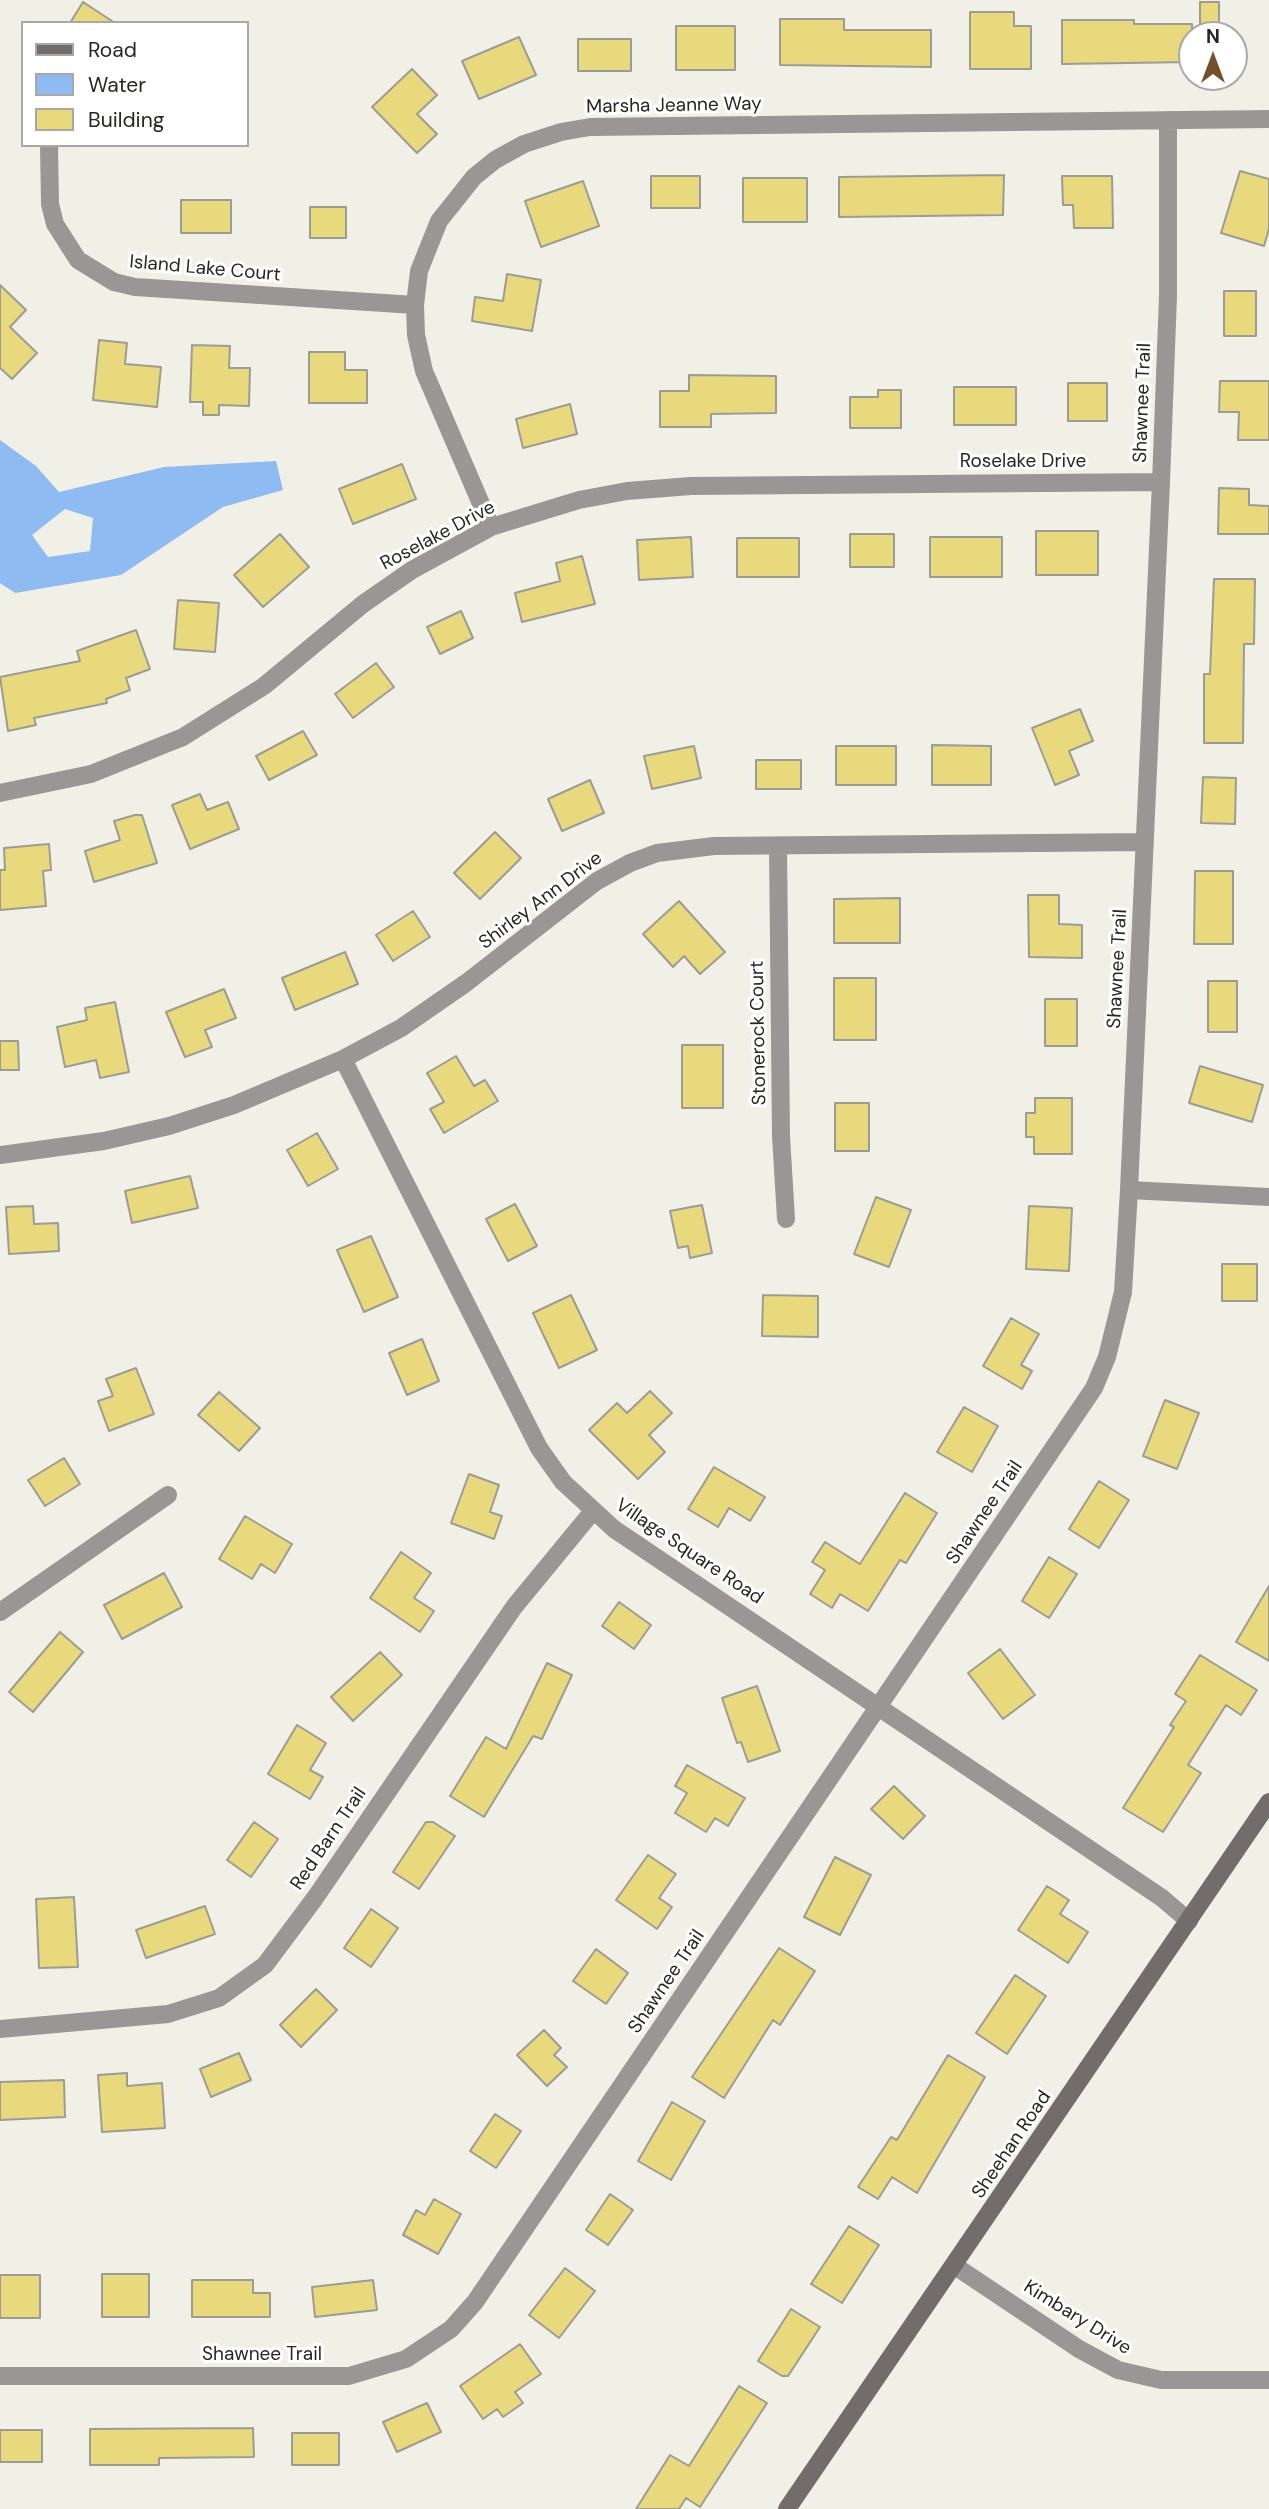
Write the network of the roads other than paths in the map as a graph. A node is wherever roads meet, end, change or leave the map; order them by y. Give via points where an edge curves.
1 (1168, 120) junction
2 (1269, 120) edge
3 (49, 147) edge
4 (415, 304) junction
5 (1161, 482) junction
6 (491, 527) junction
7 (0, 793) edge
8 (1145, 842) junction
9 (778, 846) junction
10 (343, 1059) junction
11 (0, 1155) edge
12 (1129, 1190) junction
13 (1269, 1197) edge
14 (786, 1219) dead end
15 (168, 1495) dead end
16 (593, 1511) junction
17 (0, 1612) edge
18 (878, 1706) junction
19 (1269, 1802) edge
20 (1189, 1921) junction
21 (0, 2029) edge
22 (955, 2266) junction
23 (0, 2376) edge
24 (1269, 2380) edge
25 (787, 2509) edge

1 - 2 street, Marsha Jeanne Way
1 - 4 street, Marsha Jeanne Way via 590,127 561,132 495,160 455,198 427,246
1 - 5 street, Shawnee Trail
3 - 4 street, Island Lake Court via 55,224 78,260 114,282
4 - 6 street, Marsha Jeanne Way via 424,371
5 - 6 street, Roselake Drive via 691,486 579,500
5 - 8 street, Shawnee Trail
6 - 7 street, Roselake Drive via 412,570 264,686 183,737 91,774
8 - 9 street, Shirley Ann Drive
8 - 12 street, Shawnee Trail
9 - 10 street, Shirley Ann Drive via 685,848 630,863 597,881 466,984 401,1028
9 - 14 street, Stonerock Court
10 - 11 street, Shirley Ann Drive via 234,1105 169,1126 104,1141
10 - 16 street, Village Square Road via 538,1448 563,1482
12 - 13 street
12 - 18 street, Shawnee Trail via 1123,1292 1111,1347 1094,1388
15 - 17 street
16 - 18 street, Village Square Road
16 - 21 street, Red Barn Trail via 514,1607 265,1965 219,1998 168,2014
18 - 20 street, Village Square Road via 1162,1898
18 - 23 street, Shawnee Trail via 475,2302 451,2329 405,2360 349,2376
19 - 20 street, Sheehan Road
20 - 22 street, Sheehan Road
22 - 24 street, Kimbary Drive via 1118,2370 1161,2380
22 - 25 street, Sheehan Road

